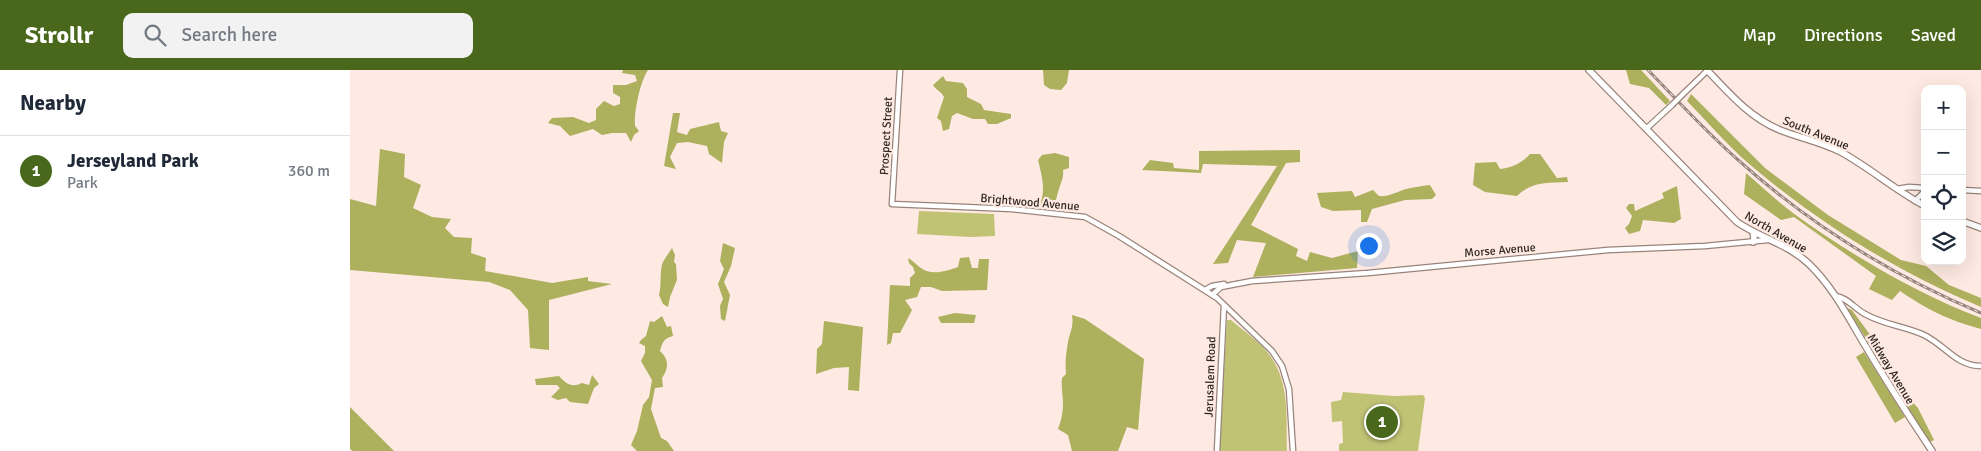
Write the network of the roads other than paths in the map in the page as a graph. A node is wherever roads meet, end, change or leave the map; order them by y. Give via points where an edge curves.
1 (900, 70) edge
2 (1589, 70) edge
3 (1707, 70) edge
4 (1646, 129) junction
5 (1897, 189) junction
6 (1921, 189) edge
7 (1966, 190) edge
8 (1981, 191) edge
9 (1921, 193) edge
10 (1916, 201) junction
11 (892, 204) joint
12 (1921, 204) edge
13 (1966, 222) edge
14 (1981, 228) edge
15 (1753, 232) junction
16 (1770, 239) junction
17 (1752, 242) junction
18 (1233, 284) junction
19 (1205, 290) junction
20 (1212, 295) junction
21 (1836, 296) junction
22 (1224, 305) junction
23 (1981, 366) edge
24 (1217, 451) edge
25 (1293, 451) edge
26 (1932, 451) edge

1 - 11 street, Prospect Street
2 - 4 main road, North Avenue
3 - 4 street, bridge
3 - 5 main road, South Avenue via 1761,120 1834,149
4 - 15 main road, North Avenue via 1732,217
5 - 6 street
5 - 10 main road, South Avenue
7 - 8 street
9 - 10 street
10 - 12 main road, South Avenue
11 - 19 street, Brightwood Avenue via 1085,216
13 - 14 main road
15 - 16 main road, North Avenue
15 - 17 main road
16 - 17 street, Morse Avenue
16 - 21 main road, North Avenue via 1808,263
17 - 18 street, Morse Avenue via 1608,250
18 - 19 street, Morse Avenue
18 - 20 street, Morse Avenue via 1217,289
19 - 20 street, Brightwood Avenue
20 - 22 street, Brightwood Avenue
21 - 23 street, North Avenue via 1879,321 1924,335 1960,361
21 - 26 main road, Midway Avenue
22 - 24 street, Jerusalem Road
22 - 25 street, Brightwood Avenue via 1266,344 1282,366 1290,396

